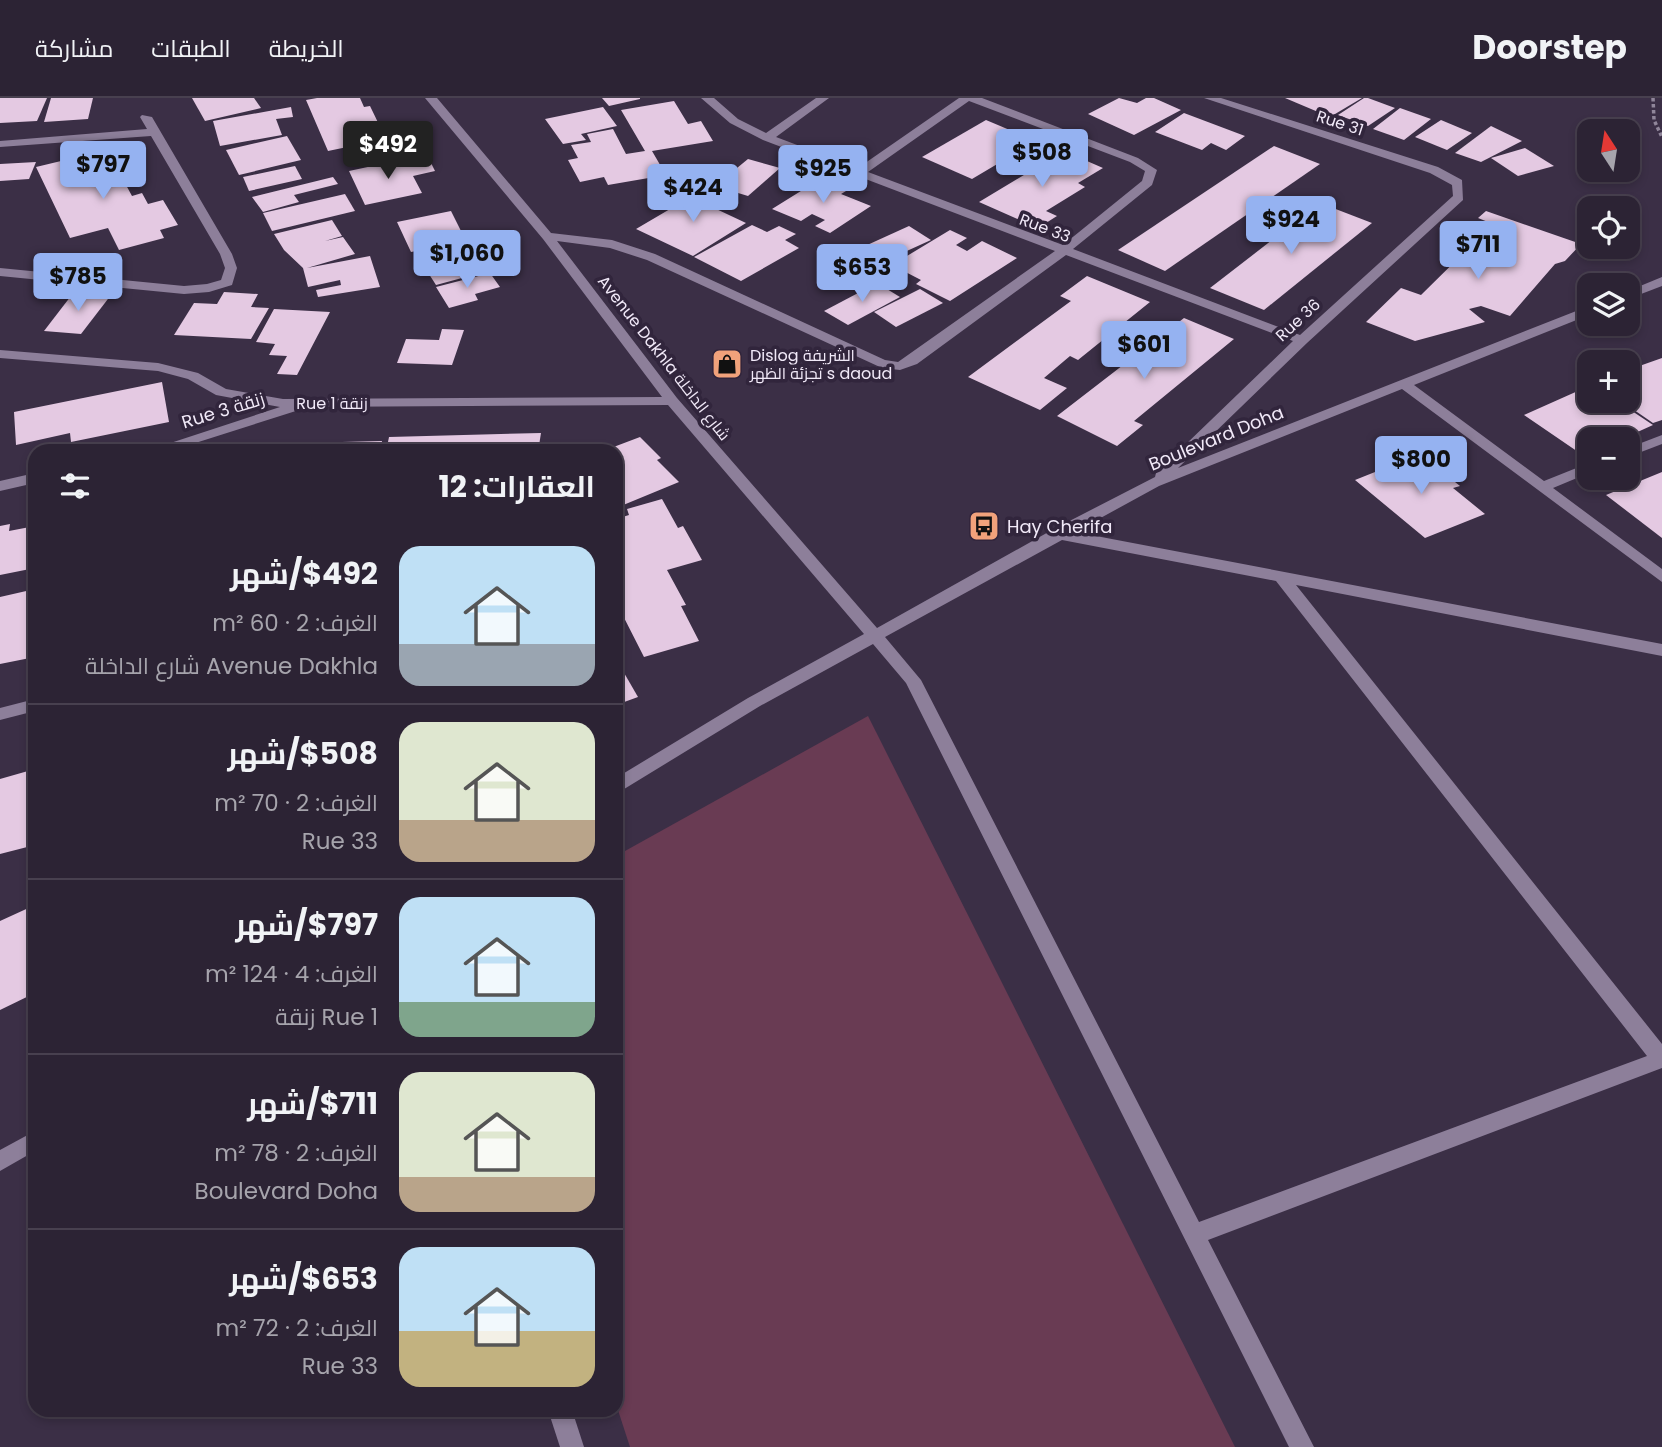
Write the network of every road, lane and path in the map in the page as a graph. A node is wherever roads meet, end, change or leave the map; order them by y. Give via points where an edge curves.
1 (431, 98) edge
2 (707, 98) edge
3 (823, 98) edge
4 (966, 98) edge
5 (972, 98) edge
6 (1653, 98) edge
7 (1215, 99) edge
8 (146, 117) dead end
9 (154, 132) junction
10 (1662, 136) edge
11 (767, 138) junction
12 (0, 144) edge
13 (861, 172) junction
14 (1458, 183) joint
15 (547, 236) junction
16 (1062, 251) junction
17 (0, 272) edge
18 (1662, 281) edge
19 (1640, 290) edge
20 (1577, 315) edge
21 (1302, 340) junction
22 (0, 355) edge
23 (1403, 383) junction
24 (672, 401) junction
25 (306, 403) junction
26 (1662, 439) edge
27 (175, 444) edge
28 (1640, 448) edge
29 (1577, 473) edge
30 (28, 480) edge
31 (1154, 483) junction
32 (0, 486) edge
33 (1543, 487) junction
34 (1057, 534) junction
35 (1281, 577) junction
36 (1662, 577) edge
37 (874, 637) junction
38 (1662, 650) edge
39 (28, 707) edge
40 (0, 714) edge
41 (623, 784) edge
42 (1662, 1059) edge
43 (28, 1144) edge
44 (0, 1161) edge
45 (1193, 1235) junction
46 (562, 1417) edge
47 (572, 1447) edge
48 (1302, 1447) edge

1 - 15 street, Avenue Dakhla شارع الداخلة
2 - 11 street, Rue 33 via 734,121
3 - 11 street
4 - 13 street
5 - 16 street via 1150,170 1148,182
6 - 10 path via 1654,120
7 - 14 street, Rue 31 via 1434,170
8 - 9 street
9 - 12 street
9 - 17 street via 226,254 231,268 227,282 184,290
11 - 13 street, Rue 33
13 - 16 street, Rue 33
14 - 21 street, Rue 36 via 1459,197
15 - 16 street via 612,244 650,257 882,363 900,366
15 - 24 street, Avenue Dakhla شارع الداخلة
16 - 21 street, Rue 33
18 - 19 street
20 - 23 street, Boulevard Doha
21 - 31 street, Rue 36
22 - 25 street, Rue 1 زنقة via 158,367 193,376 239,397
23 - 31 street, Boulevard Doha
23 - 33 street
24 - 25 street, Rue 1 زنقة
24 - 37 street, Avenue Dakhla شارع الداخلة
25 - 27 street, Rue 3 زنقة
26 - 28 street
29 - 33 street
30 - 32 street
31 - 34 street, Boulevard Doha
33 - 36 street
34 - 35 street
34 - 37 street, Boulevard Doha
35 - 38 street
35 - 42 street
37 - 41 street, Boulevard Doha via 754,702
37 - 45 street, Avenue Dakhla شارع الداخلة via 912,680
39 - 40 street
42 - 45 street
43 - 44 street
45 - 48 street, Avenue Dakhla شارع الداخلة
46 - 47 street

